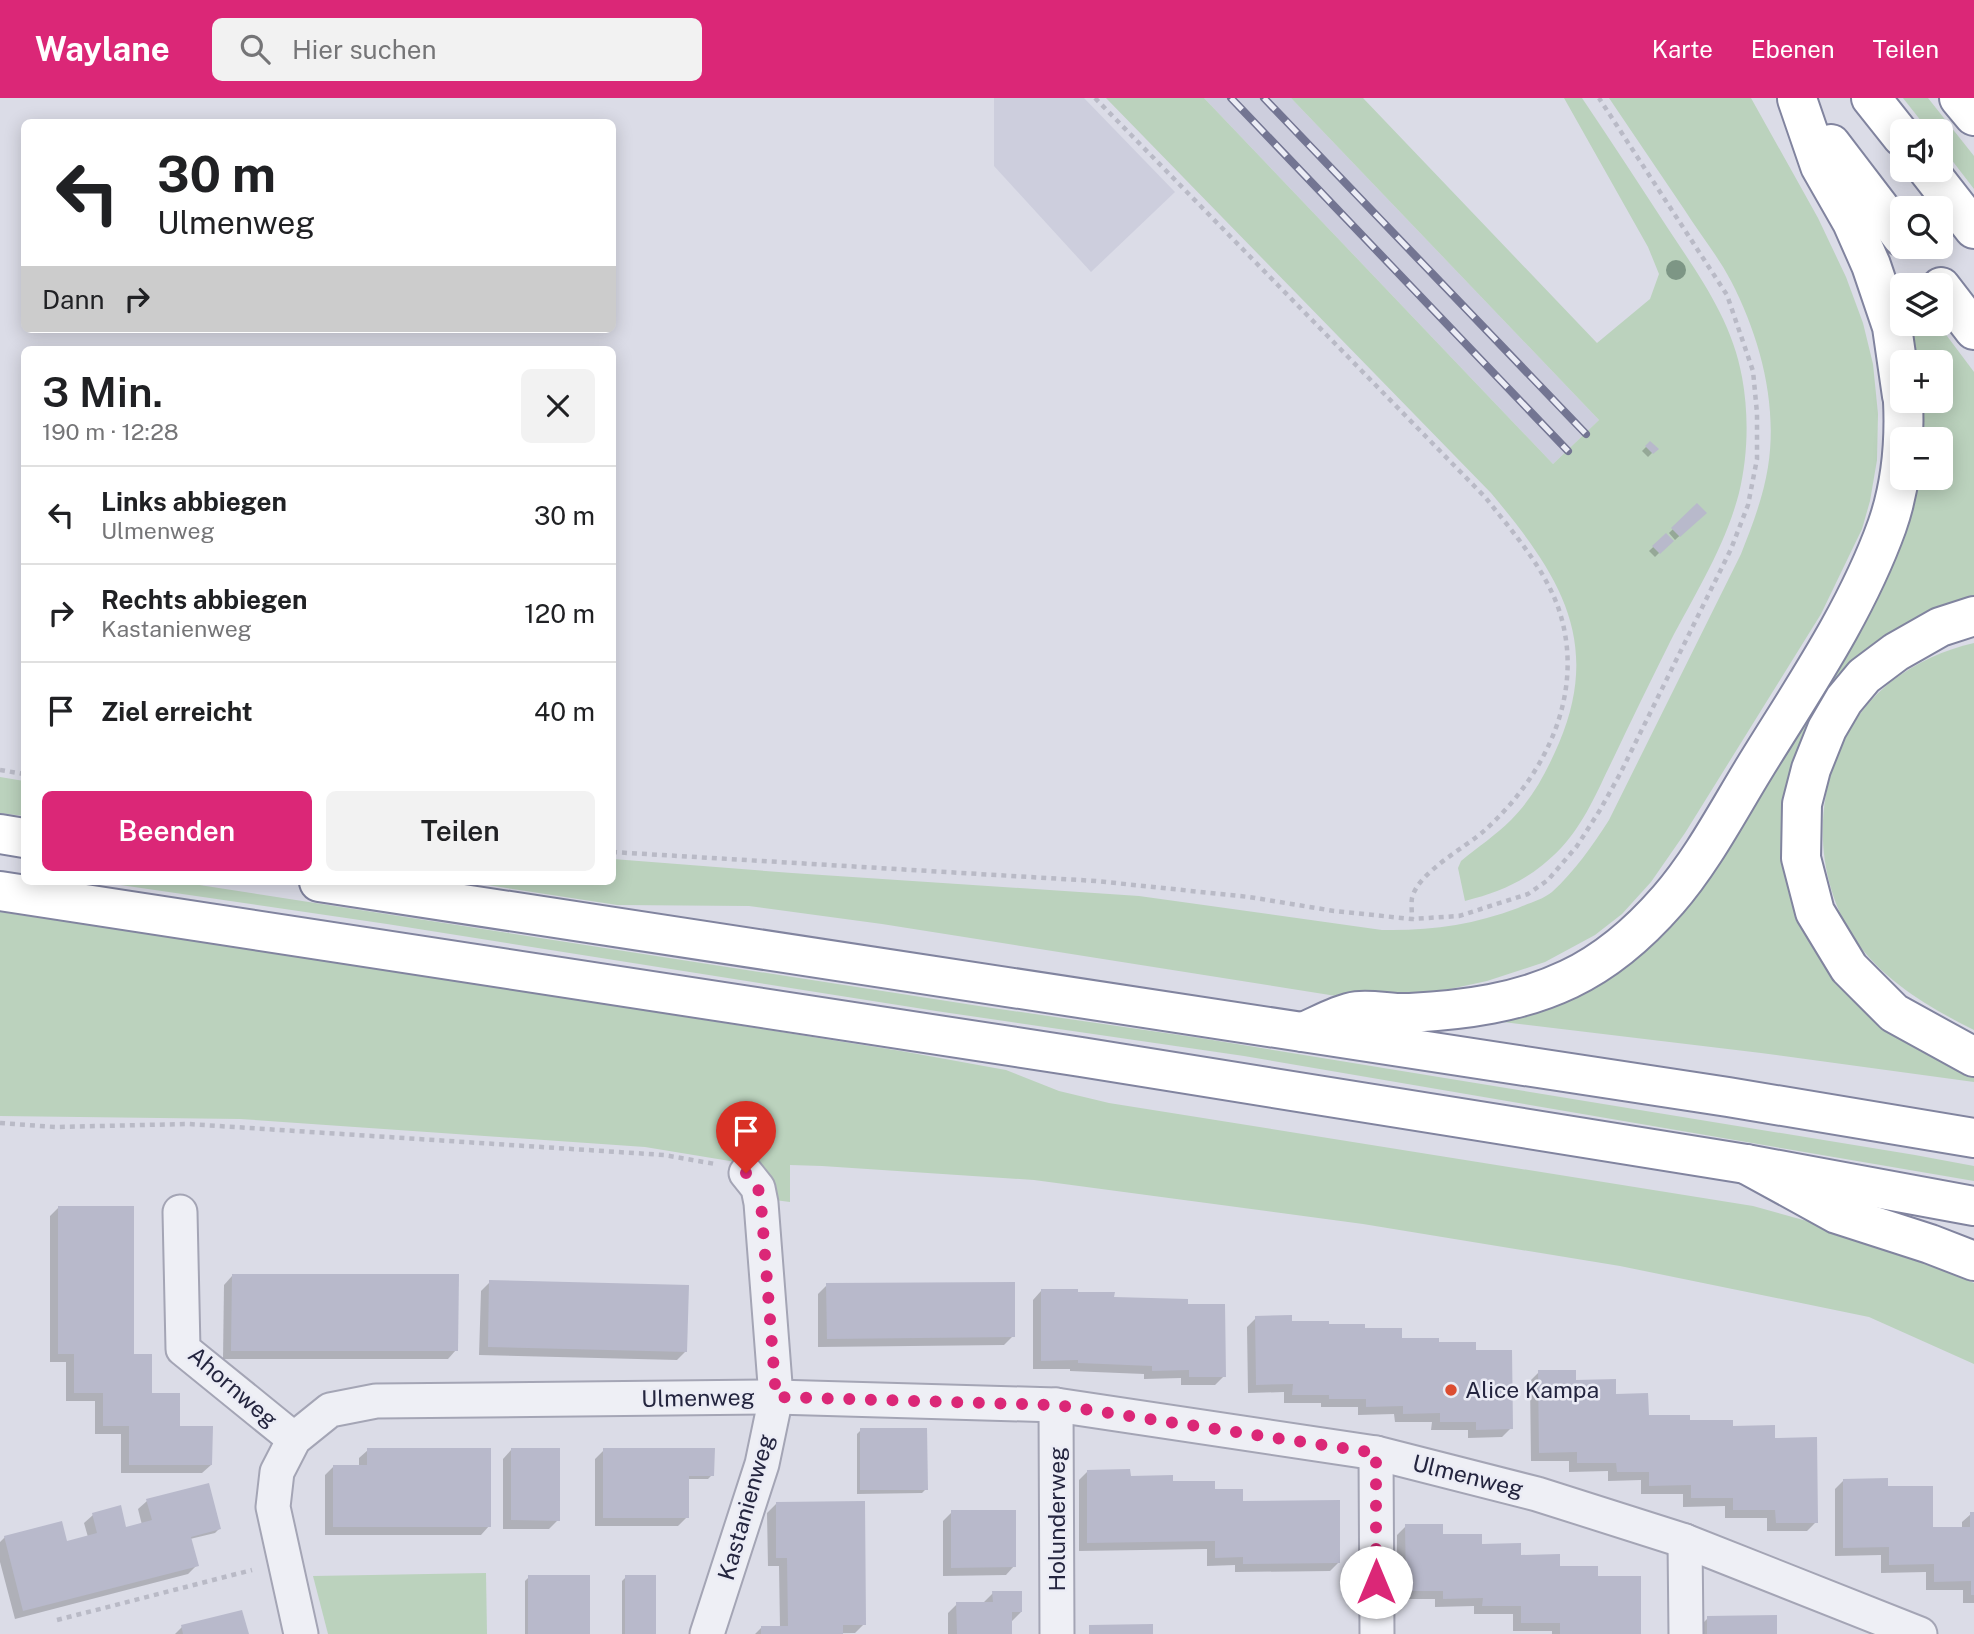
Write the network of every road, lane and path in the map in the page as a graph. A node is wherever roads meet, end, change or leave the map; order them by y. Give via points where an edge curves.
1 (1095, 98) edge
2 (1599, 98) edge
3 (1796, 98) edge
4 (1871, 98) edge
5 (1959, 98) edge
6 (1974, 116) edge
7 (1890, 122) edge
8 (1937, 182) edge
9 (1890, 221) edge
10 (1974, 229) edge
11 (1919, 259) edge
12 (1930, 273) edge
13 (1953, 303) edge
14 (1974, 330) edge
15 (1896, 350) edge
16 (1903, 413) edge
17 (1974, 616) edge
18 (0, 770) edge
19 (21, 774) edge
20 (0, 834) edge
21 (21, 838) edge
22 (616, 852) edge
23 (339, 885) edge
24 (0, 891) edge
25 (1412, 919) junction
26 (1303, 1032) junction
27 (1974, 1057) edge
28 (0, 1124) edge
29 (1974, 1138) edge
30 (1746, 1164) junction
31 (746, 1173) joint
32 (1974, 1206) edge
33 (180, 1212) dead end
34 (1974, 1261) edge
35 (776, 1397) junction
36 (1056, 1405) junction
37 (293, 1439) junction
38 (1376, 1453) junction
39 (1685, 1541) junction
40 (284, 1562) junction
41 (57, 1620) dead end
42 (301, 1634) edge
43 (707, 1634) edge
44 (1057, 1634) edge
45 (1377, 1634) edge
46 (1686, 1634) edge
47 (1920, 1634) edge

1 - 25 path via 1485,497 1523,546 1558,606 1569,668 1561,718 1546,752 1518,793 1485,829 1421,879 1412,897
2 - 25 path via 1727,295 1752,371 1758,413 1757,459 1748,505 1731,549 1620,774 1577,846 1548,880 1528,894 1459,916
3 - 9 highway
3 - 15 highway via 1821,166 1871,265
4 - 7 highway
5 - 6 highway
8 - 10 highway
11 - 12 highway
13 - 14 highway
16 - 26 highway via 1902,467 1896,494 1864,582 1707,845 1669,899 1601,961 1525,996 1479,1007 1407,1013 1356,1011
17 - 27 highway via 1940,627 1896,652 1864,676 1844,700 1811,769 1802,804 1801,858 1815,912 1849,968 1894,1013
18 - 19 path
20 - 21 highway
22 - 25 path via 1096,881
23 - 26 highway
24 - 30 highway
26 - 29 highway
28 - 31 path via 259,1127 664,1155
30 - 32 highway
30 - 34 highway via 1837,1214
31 - 35 street, Kastanienweg via 758,1188 761,1203
33 - 37 street, Ahornweg via 183,1349
35 - 36 street, Ulmenweg
35 - 37 street, Ulmenweg via 376,1401 330,1410
35 - 43 street, Kastanienweg via 762,1464
36 - 38 street, Ulmenweg
36 - 44 street, Holunderweg
37 - 40 street, Ahornweg via 277,1472 273,1507
38 - 39 street, Ulmenweg via 1537,1494
38 - 45 street
39 - 46 street
39 - 47 street, Ulmenweg
40 - 41 path
40 - 42 street, Ahornweg

